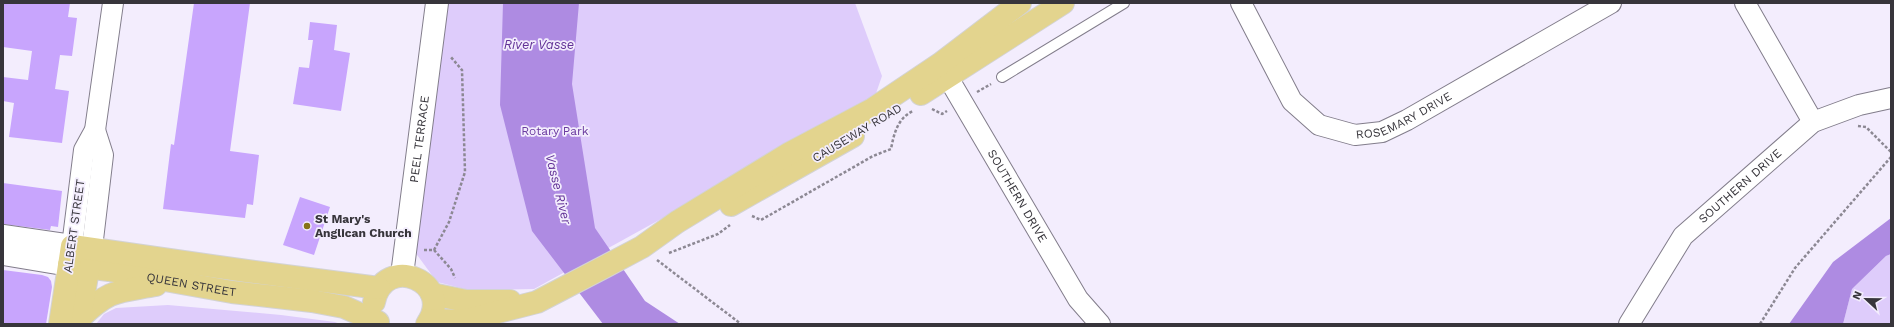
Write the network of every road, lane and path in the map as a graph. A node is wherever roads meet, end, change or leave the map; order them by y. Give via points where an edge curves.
1 (113, 3) edge
2 (437, 3) edge
3 (1020, 3) edge
4 (1063, 3) edge
5 (1124, 3) edge
6 (1241, 3) edge
7 (1611, 3) edge
8 (1745, 3) edge
9 (446, 51) dead end
10 (944, 71) junction
11 (1002, 77) dead end
12 (1891, 98) edge
13 (1838, 113) junction
14 (1813, 122) junction
15 (1891, 152) edge
16 (1891, 157) edge
17 (3, 236) edge
18 (434, 250) dead end
19 (649, 253) junction
20 (3, 254) edge
21 (80, 256) junction
22 (402, 275) junction
23 (173, 282) junction
24 (379, 288) junction
25 (432, 294) junction
26 (537, 302) junction
27 (73, 322) edge
28 (429, 322) edge
29 (379, 323) edge
30 (741, 324) edge
31 (1100, 324) edge
32 (1629, 324) edge
33 (1760, 324) edge

1 - 21 street, ALBERT STREET via 95,130 103,155
2 - 22 street, PEEL TERRACE
3 - 10 main road, CAUSEWAY ROAD
4 - 10 main road, CAUSEWAY ROAD
5 - 11 lane
6 - 7 street, ROSEMARY DRIVE via 1292,101 1319,125 1355,135 1382,132 1407,120
8 - 14 street
9 - 18 path via 462,70 465,172 449,222
10 - 19 main road, CAUSEWAY ROAD via 790,153 677,222
10 - 31 street, SOUTHERN DRIVE via 1078,299
12 - 13 street, SOUTHERN DRIVE
13 - 14 street, SOUTHERN DRIVE
13 - 15 path via 1845,125 1866,127
14 - 32 street, SOUTHERN DRIVE via 1683,236
16 - 33 path via 1795,268
17 - 21 street, QUEEN STREET
19 - 26 main road, CAUSEWAY ROAD
19 - 30 path
20 - 21 street, QUEEN STREET
21 - 23 main road, QUEEN STREET
21 - 24 main road, QUEEN STREET
21 - 27 main road, ALBERT STREET
22 - 24 main road via 386,281
22 - 25 main road via 422,281
23 - 27 main road via 125,289 110,294
23 - 29 main road, QUEEN STREET via 324,303 344,307
24 - 29 main road via 373,306
25 - 26 main road, CAUSEWAY ROAD via 466,301
25 - 28 main road via 434,310
26 - 28 main road, CAUSEWAY ROAD via 463,321

